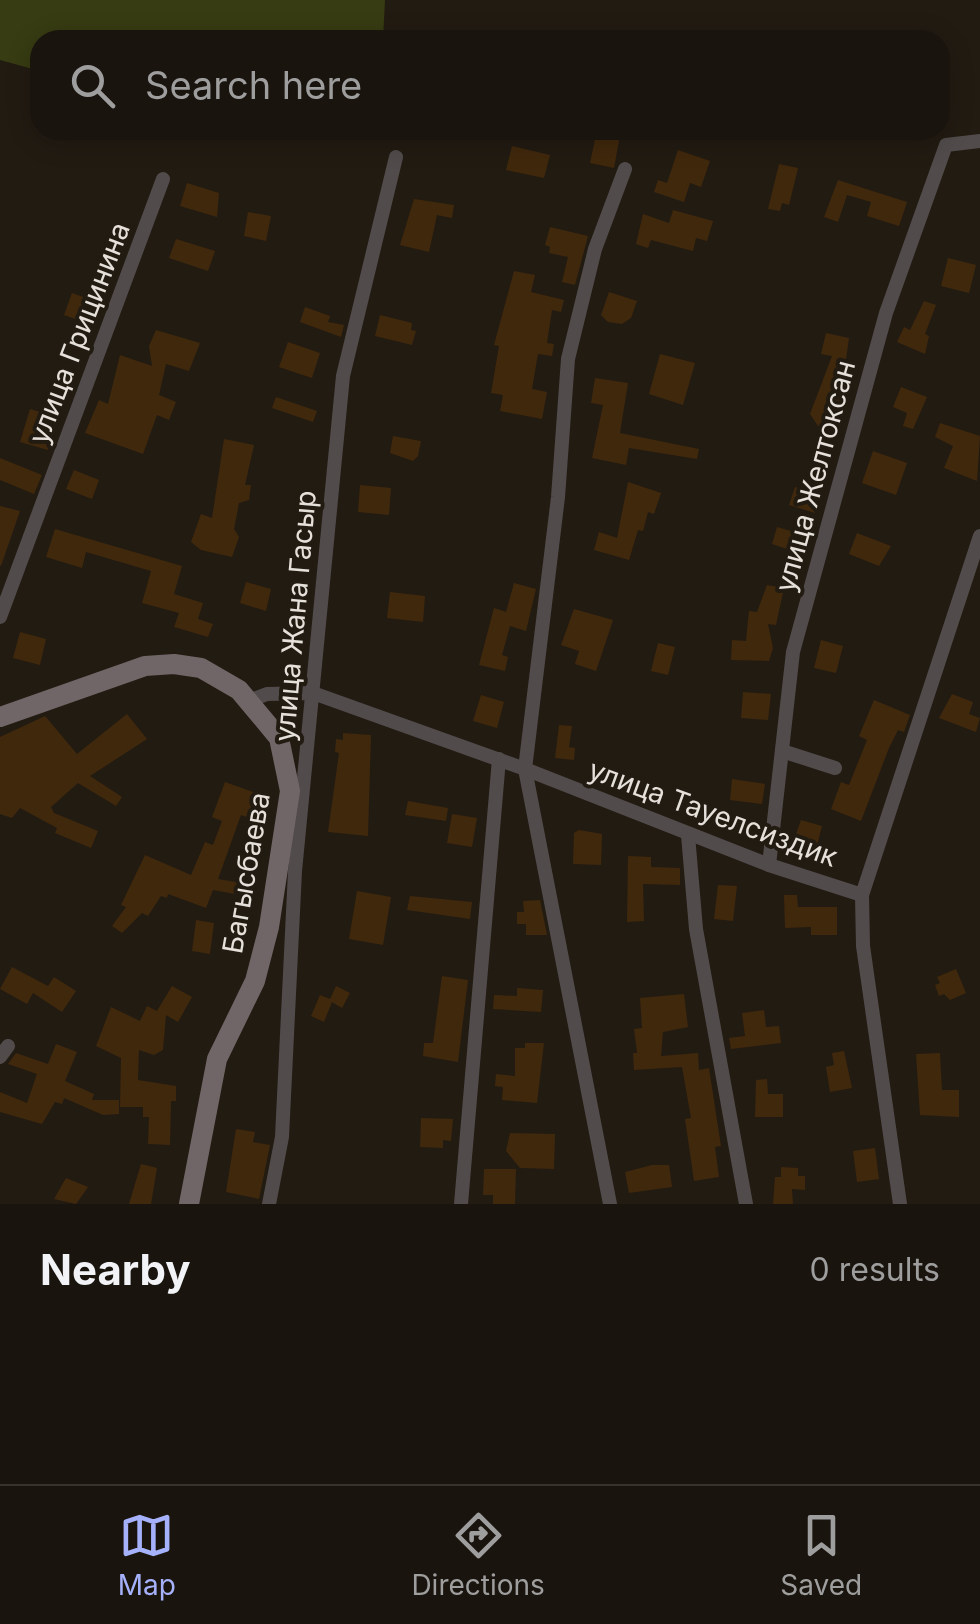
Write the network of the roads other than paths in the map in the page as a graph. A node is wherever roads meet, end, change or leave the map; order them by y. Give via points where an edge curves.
1 (980, 141) edge
2 (396, 157) dead end
3 (625, 169) dead end
4 (163, 179) dead end
5 (980, 536) edge
6 (0, 617) edge
7 (313, 693) junction
8 (251, 700) junction
9 (0, 717) edge
10 (782, 751) junction
11 (499, 759) junction
12 (526, 768) junction
13 (835, 768) dead end
14 (297, 773) junction
15 (688, 835) junction
16 (770, 865) junction
17 (288, 870) junction
18 (862, 895) junction
19 (257, 974) junction
20 (289, 976) junction
21 (189, 1204) edge
22 (269, 1204) edge
23 (462, 1204) edge
24 (610, 1204) edge
25 (746, 1204) edge
26 (900, 1204) edge

1 - 10 street, улица Желтоксан via 946,145 886,312 793,652
2 - 7 street, улица Жана Гасыр via 343,376
3 - 12 street via 595,249 568,359
4 - 6 street, улица Грицинина
5 - 18 street
7 - 8 street, улица Тауелсиздик
7 - 11 street, улица Тауелсиздик
7 - 14 street, улица Жана Гасыр
8 - 9 street, Багысбаева via 202,668 174,664 145,666
8 - 14 street, Багысбаева
10 - 13 street
10 - 16 street, улица Желтоксан
11 - 12 street, улица Тауелсиздик
11 - 23 street
12 - 15 street, улица Тауелсиздик
12 - 24 street
14 - 17 street, Багысбаева
15 - 16 street, улица Тауелсиздик
15 - 25 street via 696,929
16 - 18 street, улица Тауелсиздик
17 - 19 street, Багысбаева
17 - 20 street
18 - 26 street, улица Тауелсиздик
19 - 20 street via 278,969
19 - 21 street, Багысбаева via 217,1059
20 - 22 street via 282,1137

